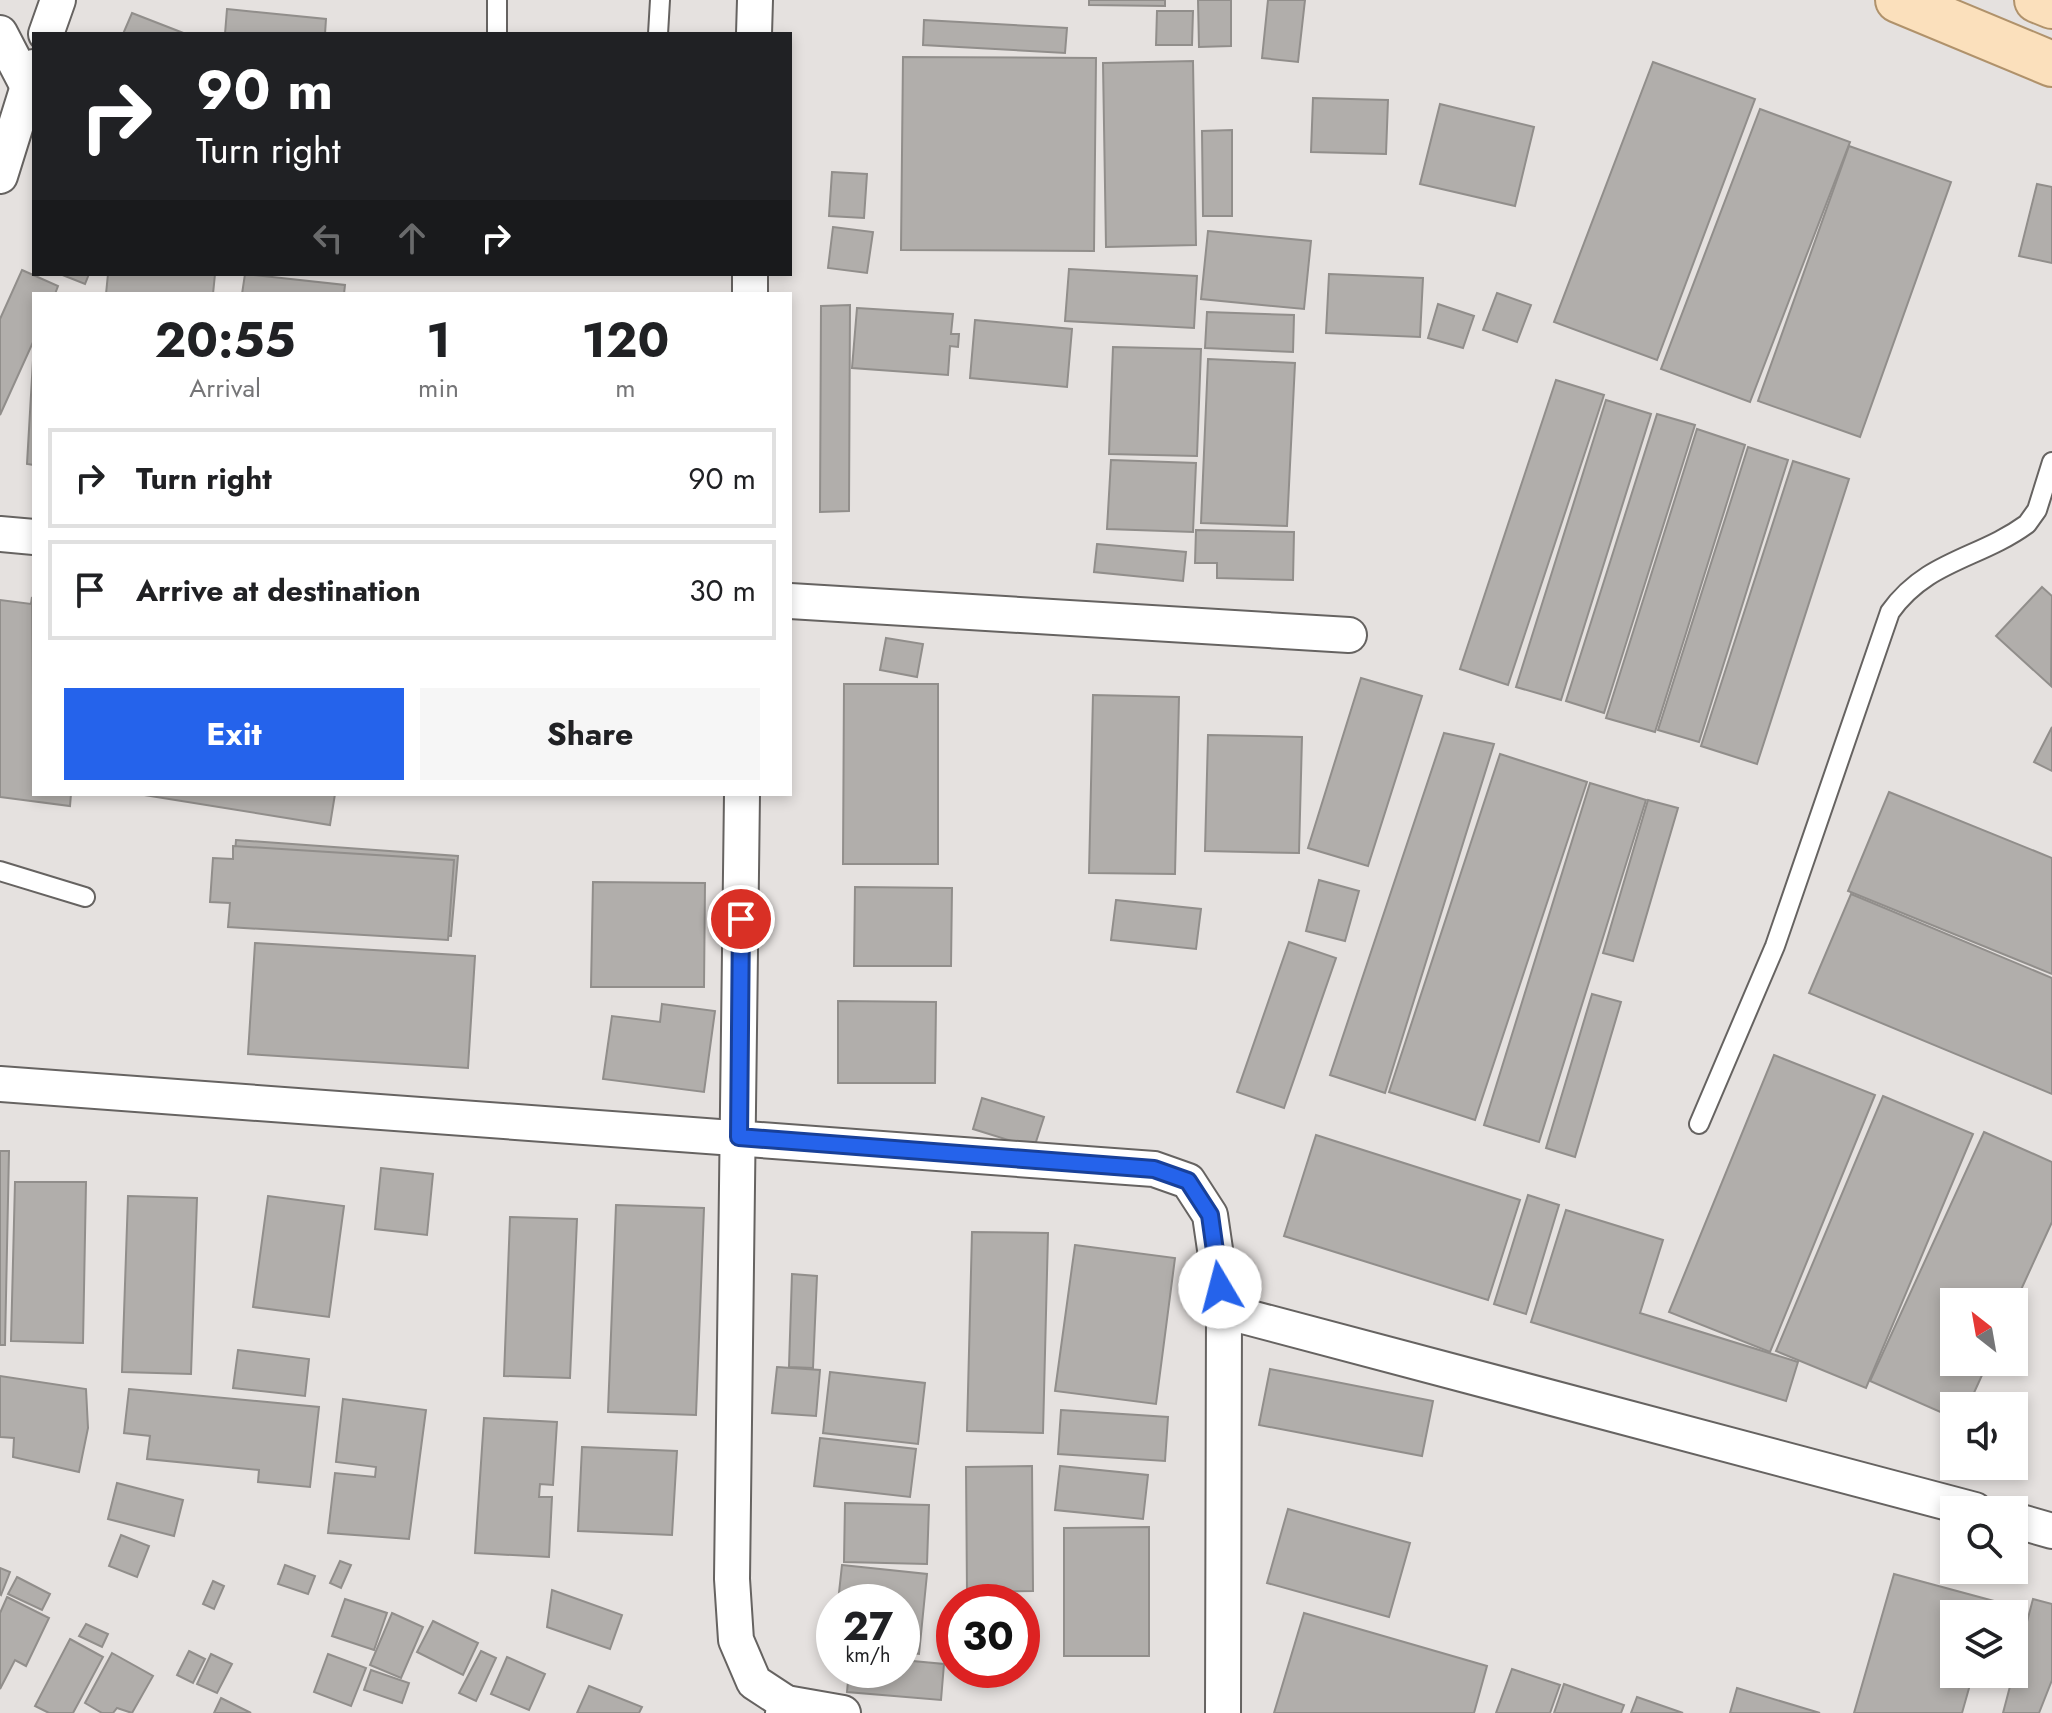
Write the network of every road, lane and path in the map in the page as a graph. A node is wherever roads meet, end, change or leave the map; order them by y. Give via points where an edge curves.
1 (58, 0) edge
2 (497, 0) edge
3 (660, 0) edge
4 (755, 0) edge
5 (1898, 0) edge
6 (2037, 0) edge
7 (2052, 6) edge
8 (47, 32) edge
9 (497, 32) edge
10 (658, 32) edge
11 (754, 32) edge
12 (0, 33) edge
13 (2052, 64) edge
14 (31, 76) edge
15 (0, 176) edge
16 (2052, 462) edge
17 (0, 534) edge
18 (32, 537) edge
19 (792, 601) edge
20 (1349, 635) dead end
21 (742, 796) edge
22 (0, 871) edge
23 (85, 897) dead end
24 (0, 1084) edge
25 (1699, 1124) dead end
26 (739, 1137) junction
27 (1224, 1311) junction
28 (1940, 1501) edge
29 (2028, 1522) edge
30 (2051, 1526) edge
31 (785, 1708) edge
32 (843, 1713) edge
33 (1223, 1713) edge

1 - 8 street
2 - 9 lane
3 - 10 lane
4 - 11 street
5 - 13 main road
6 - 7 main road
12 - 14 street
14 - 15 street
16 - 25 lane via 2037,510 2027,524 1921,577 1890,612 1775,946
17 - 18 street
19 - 20 street
21 - 26 street
22 - 23 lane
24 - 26 street
26 - 27 street via 1154,1169 1188,1181 1210,1215
26 - 31 street via 732,1579 736,1640 754,1682
27 - 28 street
27 - 33 street
29 - 30 street
31 - 32 street

